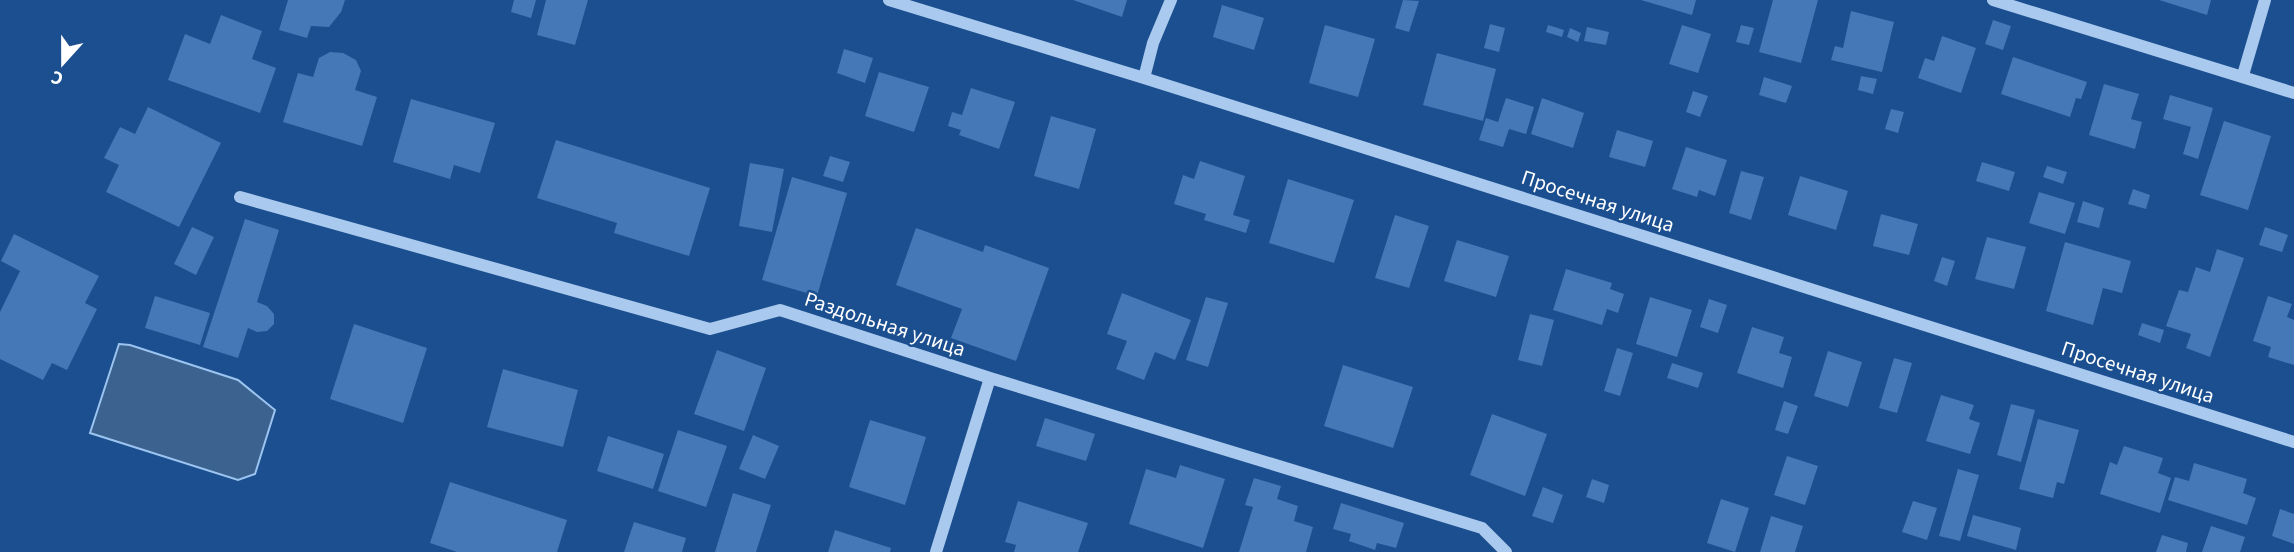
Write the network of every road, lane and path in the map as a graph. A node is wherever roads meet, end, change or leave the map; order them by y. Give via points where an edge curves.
1 (889, 0) edge
2 (1171, 0) edge
3 (1993, 0) edge
4 (2265, 0) edge
5 (2243, 75) junction
6 (1144, 78) junction
7 (2294, 93) edge
8 (240, 197) dead end
9 (989, 378) junction
10 (2294, 442) edge
11 (936, 552) edge
12 (1506, 552) edge

1 - 6 street, Просечная улица
2 - 6 street
3 - 5 street
4 - 5 street
5 - 7 street
6 - 10 street, Просечная улица
8 - 9 street, Раздольная улица via 710,330 780,310
9 - 11 street
9 - 12 street, Раздольная улица via 1482,528

